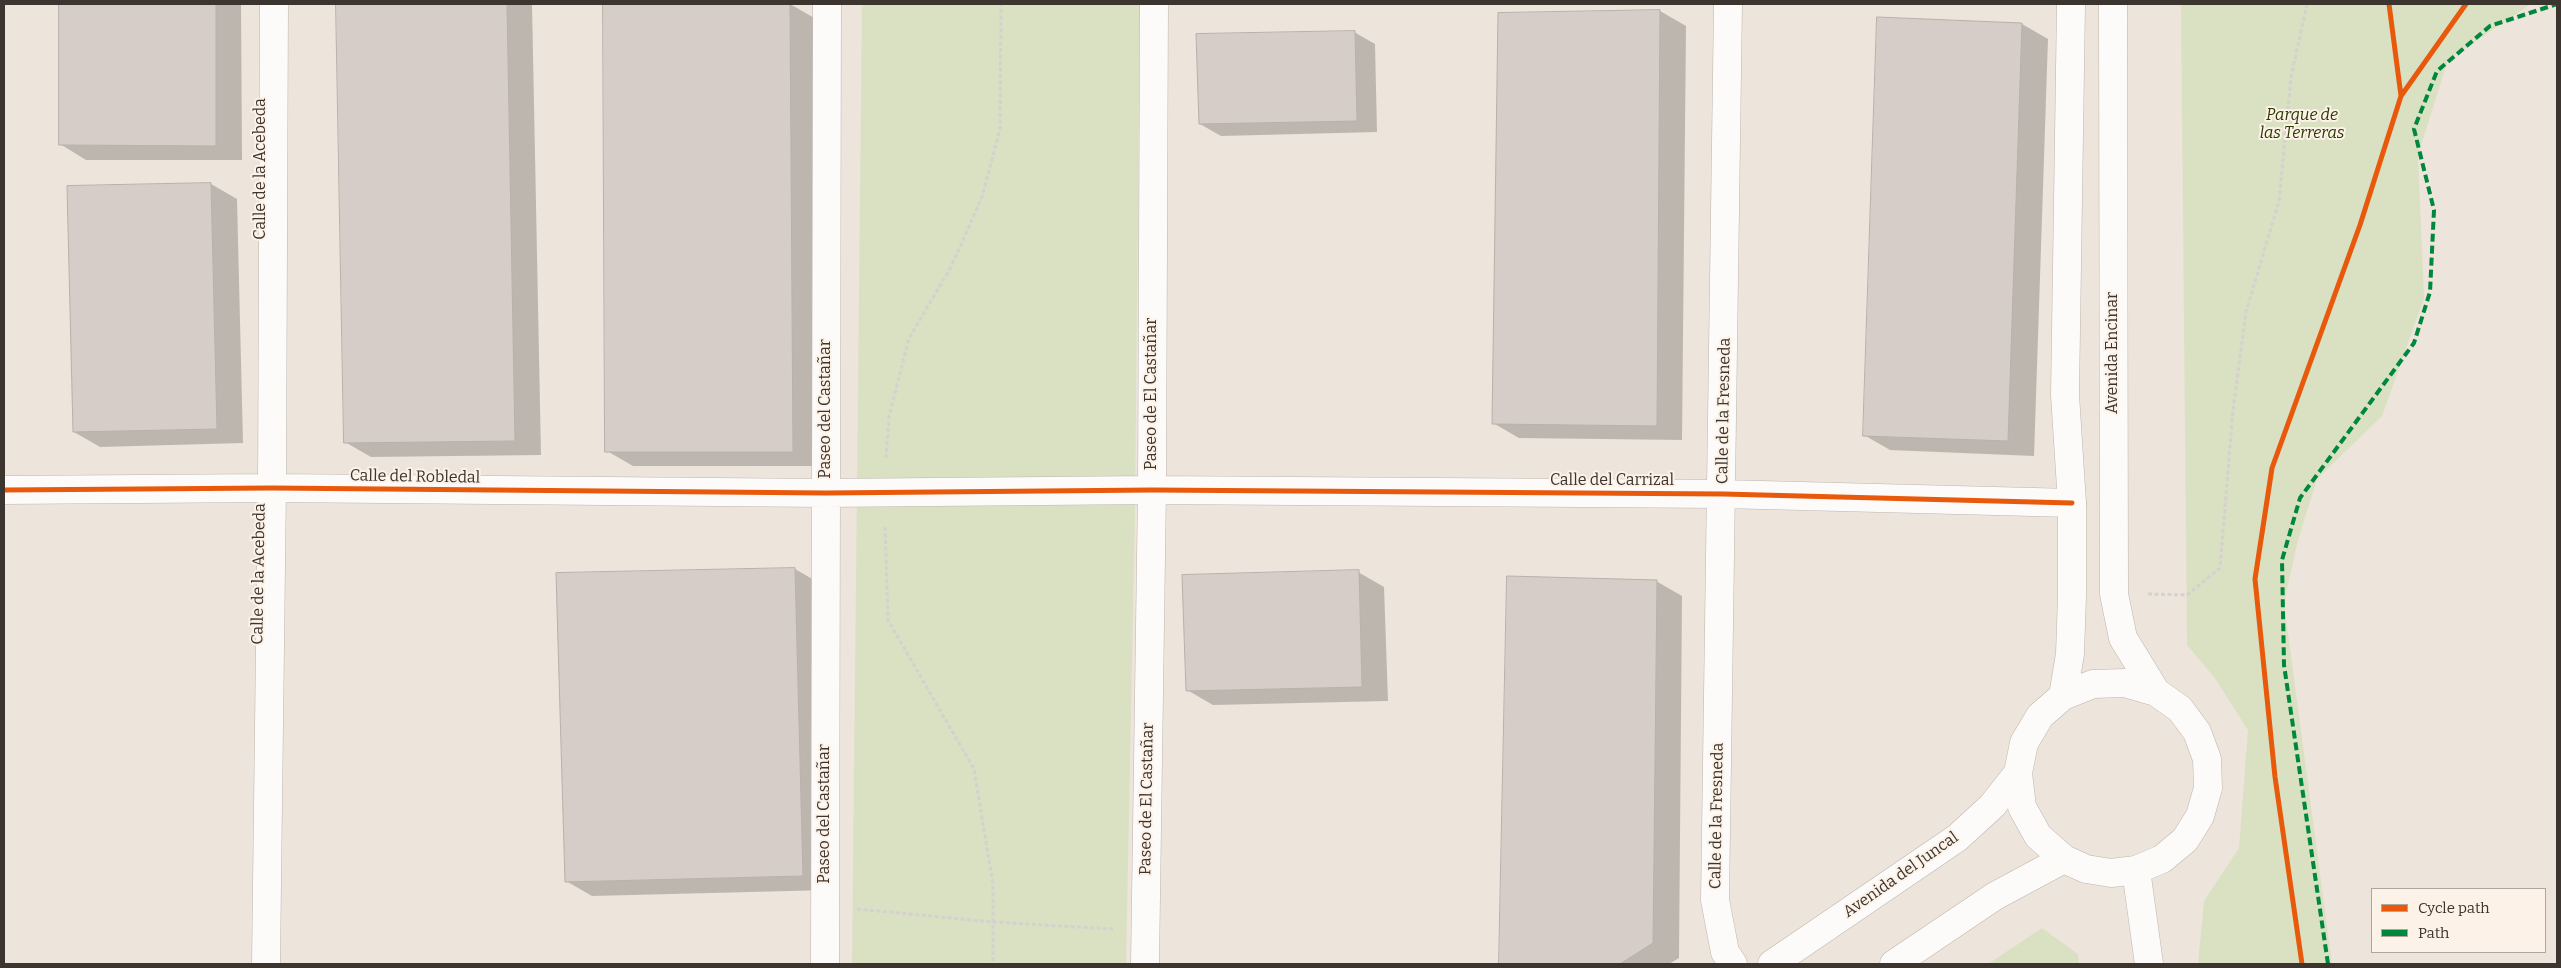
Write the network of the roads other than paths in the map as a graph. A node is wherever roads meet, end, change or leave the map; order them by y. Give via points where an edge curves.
1 (274, 4) edge
2 (827, 4) edge
3 (1154, 4) edge
4 (1728, 4) edge
5 (2071, 4) edge
6 (2113, 4) edge
7 (272, 488) junction
8 (4, 490) edge
9 (1152, 490) junction
10 (826, 493) junction
11 (1723, 494) junction
12 (2072, 503) junction
13 (2156, 692) junction
14 (2063, 696) junction
15 (2018, 773) junction
16 (2064, 859) junction
17 (2136, 870) junction
18 (266, 964) edge
19 (825, 964) edge
20 (1145, 964) edge
21 (1733, 964) edge
22 (1772, 964) edge
23 (1894, 964) edge
24 (2149, 964) edge

1 - 7 street, Calle de la Acebeda
2 - 10 street, Paseo del Castañar
3 - 9 street, Paseo de El Castañar
4 - 11 street, Calle de la Fresneda
5 - 12 street via 2066,395
6 - 13 street, Avenida Encinar via 2114,594 2123,638
7 - 8 street, Calle del Robledal
7 - 10 street, Calle del Robledal
7 - 18 street, Calle de la Acebeda
9 - 10 street, Calle del Robledal
9 - 11 street, Calle del Carrizal
9 - 20 street, Paseo de El Castañar
10 - 19 street, Paseo del Castañar
11 - 12 street, Calle del Carrizal
11 - 21 street, Calle de la Fresneda via 1716,900 1725,952
12 - 14 street via 2070,654
13 - 14 street via 2125,683 2093,684
13 - 17 street via 2180,709 2197,732 2207,759 2208,788 2200,816 2185,840 2162,859
14 - 15 street via 2040,716 2024,743
15 - 16 street via 2022,806 2038,836
15 - 22 street, Avenida del Juncal via 1992,806 1957,838
16 - 17 street via 2086,869 2111,873
16 - 23 street via 1995,896
17 - 24 street

